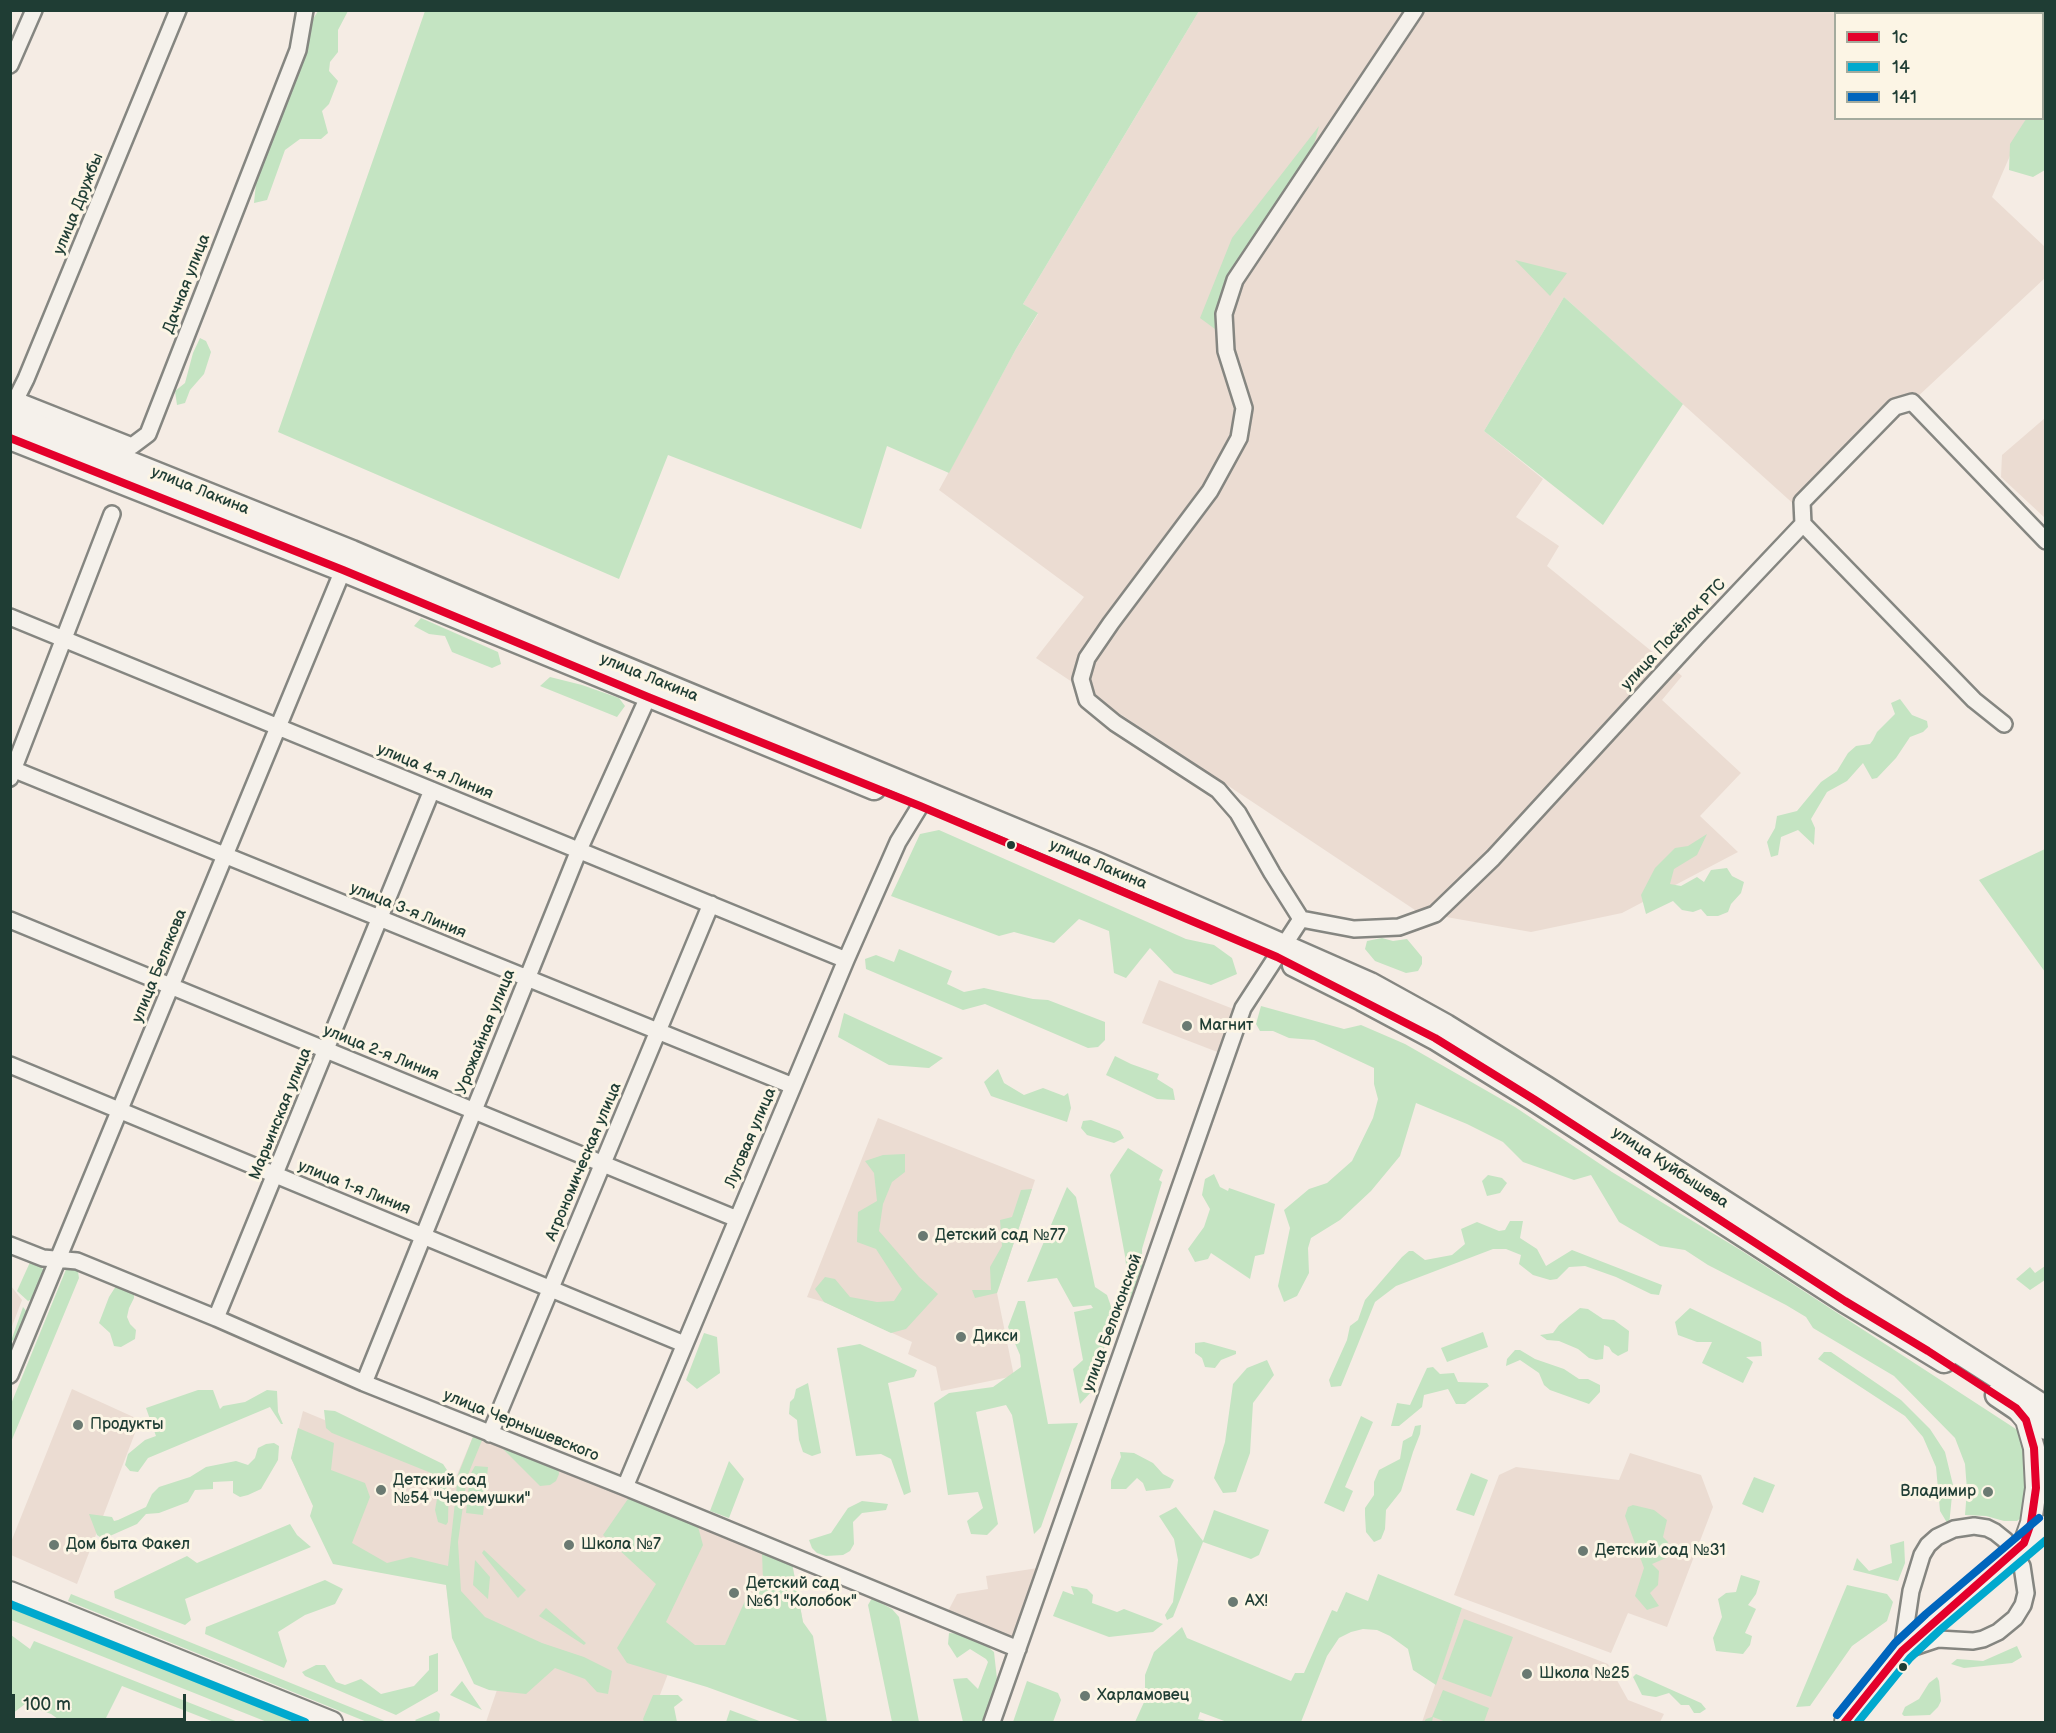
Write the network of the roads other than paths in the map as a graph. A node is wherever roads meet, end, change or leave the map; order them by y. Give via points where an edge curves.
1 (34, 10) edge
2 (178, 10) edge
3 (305, 10) edge
4 (1415, 10) edge
5 (10, 65) edge
6 (12, 409) edge
7 (10, 438) edge
8 (112, 514) dead end
9 (1803, 524) junction
10 (2046, 542) edge
11 (344, 570) junction
12 (10, 617) edge
13 (65, 639) junction
14 (648, 697) junction
15 (2004, 724) dead end
16 (279, 727) junction
17 (12, 772) edge
18 (432, 790) junction
19 (920, 806) junction
20 (579, 850) junction
21 (1034, 855) joint
22 (225, 856) junction
23 (711, 904) junction
24 (380, 918) junction
25 (1301, 919) junction
26 (10, 920) edge
27 (1281, 951) junction
28 (846, 960) junction
29 (528, 978) junction
30 (171, 986) junction
31 (658, 1032) junction
32 (326, 1050) junction
33 (10, 1065) edge
34 (793, 1086) junction
35 (120, 1111) junction
36 (474, 1111) junction
37 (603, 1164) junction
38 (275, 1175) junction
39 (737, 1219) junction
40 (423, 1236) junction
41 (10, 1245) edge
42 (58, 1260) junction
43 (550, 1289) junction
44 (216, 1318) junction
45 (684, 1344) junction
46 (10, 1375) edge
47 (364, 1383) junction
48 (2016, 1408) junction
49 (2046, 1408) edge
50 (2046, 1428) edge
51 (490, 1434) junction
52 (625, 1487) junction
53 (2046, 1526) edge
54 (2046, 1538) edge
55 (2018, 1548) junction
56 (10, 1592) edge
57 (1018, 1649) junction
58 (1902, 1651) junction
59 (332, 1722) edge
60 (992, 1722) edge
61 (1845, 1722) edge

1 - 5 street
2 - 6 street, улица Дружбы
3 - 6 street, Дачная улица via 298,50 148,434 132,446
4 - 25 street via 1235,280 1224,314 1226,351 1244,408 1239,438 1210,491 1088,658 1081,679 1087,700 1115,723 1218,790 1238,813
6 - 27 highway, улица Лакина via 1077,856
7 - 11 highway, улица Лакина
8 - 13 street
9 - 10 street via 1802,502 1895,407 1912,402
9 - 15 street via 1974,700
9 - 25 street, улица Посёлок РТС via 1494,858 1435,914 1399,927 1354,929
11 - 14 highway, улица Лакина
11 - 16 street, улица Белякова
12 - 13 street, улица 4-я Линия
13 - 16 street, улица 4-я Линия
13 - 17 street
14 - 19 highway, улица Лакина
14 - 20 street, Урожайная улица
16 - 18 street, улица 4-я Линия
16 - 22 street, улица Белякова
17 - 22 street, улица 3-я Линия
18 - 20 street, улица 4-я Линия
18 - 24 street, Марьинская улица
19 - 21 highway, улица Лакина
19 - 28 street, Луговая улица via 898,842
20 - 23 street, улица 4-я Линия
20 - 29 street, Урожайная улица
21 - 27 highway, улица Куйбышева
22 - 24 street, улица 3-я Линия
22 - 30 street, улица Белякова
23 - 28 street, улица 4-я Линия
23 - 31 street, Агрономическая улица
24 - 29 street, улица 3-я Линия
24 - 32 street, Марьинская улица
25 - 27 street
26 - 30 street, улица 2-я Линия
27 - 48 highway, улица Куйбышева via 1535,1100
27 - 49 highway, улица Куйбышева via 1370,984 1446,1026
27 - 57 street, улица Белоконской via 1243,1008
28 - 34 street, Луговая улица
29 - 31 street, улица 3-я Линия
29 - 36 street, Урожайная улица
30 - 32 street, улица 2-я Линия
30 - 35 street, улица Белякова
31 - 34 street, улица 3-я Линия
31 - 37 street, Агрономическая улица
32 - 36 street, улица 2-я Линия
32 - 38 street, Марьинская улица
33 - 35 street, улица 1-я Линия
34 - 39 street, Луговая улица
35 - 38 street, улица 1-я Линия
35 - 42 street, улица Белякова
36 - 37 street, улица 2-я Линия
36 - 40 street, Урожайная улица
37 - 39 street, улица 2-я Линия
37 - 43 street, Агрономическая улица
38 - 40 street, улица 1-я Линия
38 - 44 street, Марьинская улица
39 - 45 street, Луговая улица
40 - 43 street, улица 1-я Линия
40 - 47 street, Урожайная улица
41 - 42 street, улица Чернышевского
42 - 44 street, улица Чернышевского via 77,1261
42 - 46 street, улица Белякова
43 - 45 street, улица 1-я Линия
43 - 51 street, Агрономическая улица
44 - 47 street, улица Чернышевского
45 - 52 street, Луговая улица
47 - 51 street, улица Чернышевского
48 - 50 highway, улица Куйбышева
48 - 55 main road via 2026,1420 2034,1448 2036,1488 2031,1523
51 - 52 street, улица Чернышевского
52 - 57 street, улица Чернышевского
53 - 55 main road
54 - 55 main road
55 - 58 main road
55 - 58 street via 2026,1593 2015,1618 1983,1640 1938,1639
55 - 58 street via 1987,1528 1962,1527 1937,1537 1919,1563
56 - 59 main road
57 - 60 street, улица Белоконской
58 - 61 main road

